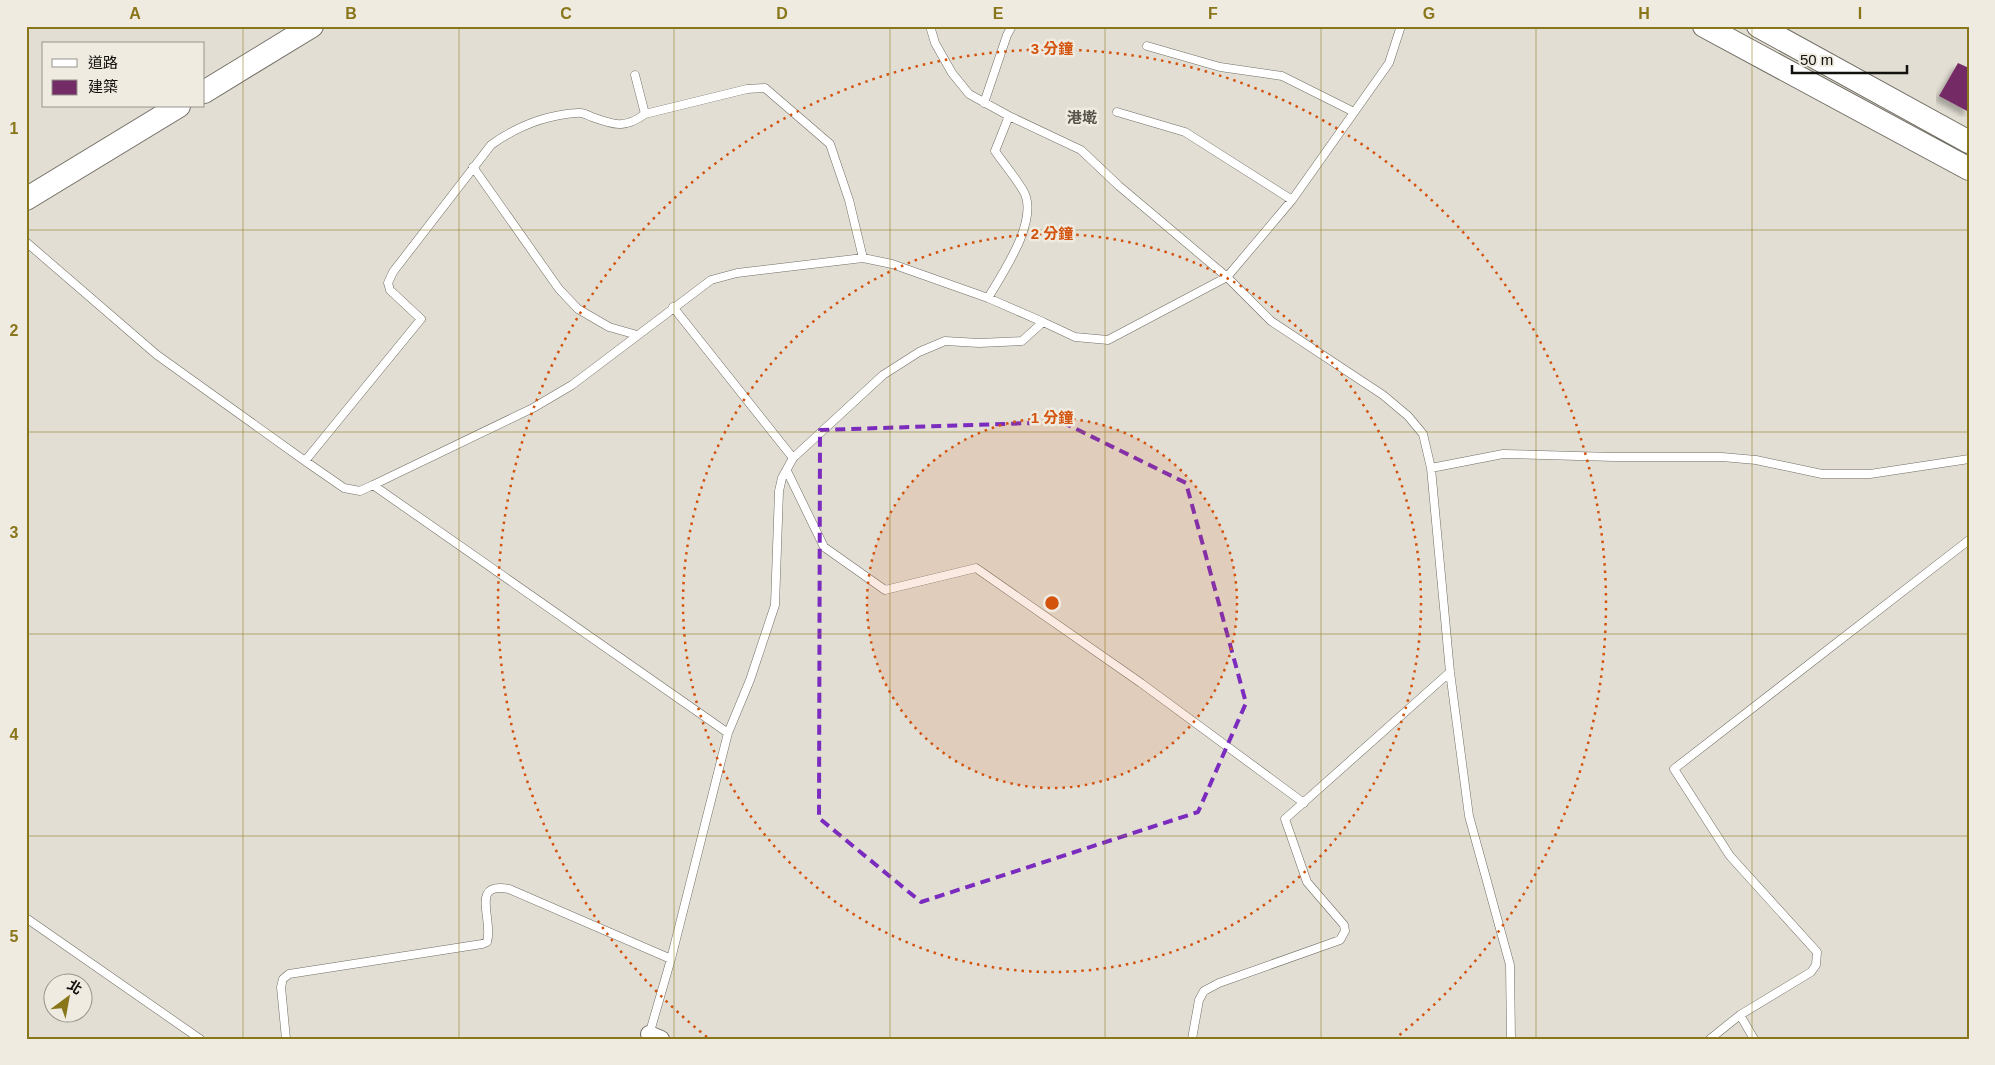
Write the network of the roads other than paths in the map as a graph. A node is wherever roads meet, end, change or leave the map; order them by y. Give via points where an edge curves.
1 (312, 26) edge
2 (930, 26) edge
3 (1012, 26) edge
4 (1401, 26) edge
5 (1704, 26) edge
6 (1765, 30) edge
7 (1147, 46) dead end
8 (1760, 56) junction
9 (635, 75) dead end
10 (205, 91) edge
11 (984, 102) junction
12 (176, 108) edge
13 (1117, 112) dead end
14 (1354, 112) junction
15 (645, 114) junction
16 (1009, 116) junction
17 (1962, 138) edge
18 (1944, 156) junction
19 (473, 167) junction
20 (1969, 169) edge
21 (26, 199) edge
22 (1292, 200) junction
23 (26, 242) edge
24 (863, 258) junction
25 (1228, 277) junction
26 (988, 298) junction
27 (673, 307) junction
28 (1043, 322) junction
29 (637, 335) junction
30 (793, 458) junction
31 (1969, 459) edge
32 (305, 461) junction
33 (1431, 468) junction
34 (787, 471) junction
35 (373, 485) junction
36 (1969, 540) edge
37 (1450, 672) junction
38 (728, 734) junction
39 (1304, 803) junction
40 (26, 918) edge
41 (671, 959) junction
42 (1740, 1015) junction
43 (652, 1037) edge
44 (200, 1039) edge
45 (286, 1039) edge
46 (1192, 1039) edge
47 (1512, 1039) edge
48 (1710, 1039) edge
49 (1754, 1039) edge

1 - 10 main road
2 - 11 lane via 935,43 952,73 969,94
3 - 11 lane
4 - 14 lane via 1389,63
5 - 8 main road
6 - 8 main road
6 - 17 main road
7 - 14 lane via 1220,68 1282,76
8 - 18 main road
9 - 15 lane
11 - 16 lane
12 - 21 main road
13 - 22 lane via 1185,132
14 - 22 lane
15 - 19 lane via 635,122 615,126 579,112 541,119 506,134 491,145
15 - 24 lane via 747,89 765,88 830,144 849,200
16 - 25 lane via 1081,150
16 - 26 lane via 995,151 1024,193 1027,204 1022,239
17 - 18 main road
18 - 20 main road
19 - 29 lane via 559,288 578,309 609,327
19 - 32 lane via 388,283 390,290 421,319
22 - 25 lane
23 - 32 lane via 157,355
24 - 26 lane via 892,264
24 - 27 lane via 737,273 711,280
25 - 28 lane via 1108,340 1075,337
25 - 33 lane via 1271,321 1384,395 1408,416 1423,434
26 - 28 lane
27 - 29 lane
27 - 30 lane
28 - 30 lane via 1022,341 945,341 919,352 883,374
29 - 35 lane via 572,385 533,408
30 - 34 lane
31 - 33 lane via 1870,474 1822,474 1756,460 1722,457 1503,454
32 - 35 lane via 344,488 360,491
33 - 37 lane
34 - 38 lane via 779,491 775,605
34 - 39 lane via 824,547 885,590 976,568 1141,683
35 - 38 lane
36 - 42 lane via 1674,769 1730,856 1817,952 1816,965 1811,972
37 - 39 lane
37 - 47 lane via 1469,816 1510,965
38 - 41 lane
39 - 46 lane via 1285,819 1308,882 1337,915 1345,931 1340,940 1204,991 1199,1000
40 - 44 lane
41 - 43 lane
41 - 45 lane via 510,889 496,886 488,891 485,899 487,942 289,974 281,987
42 - 48 lane
42 - 49 lane

